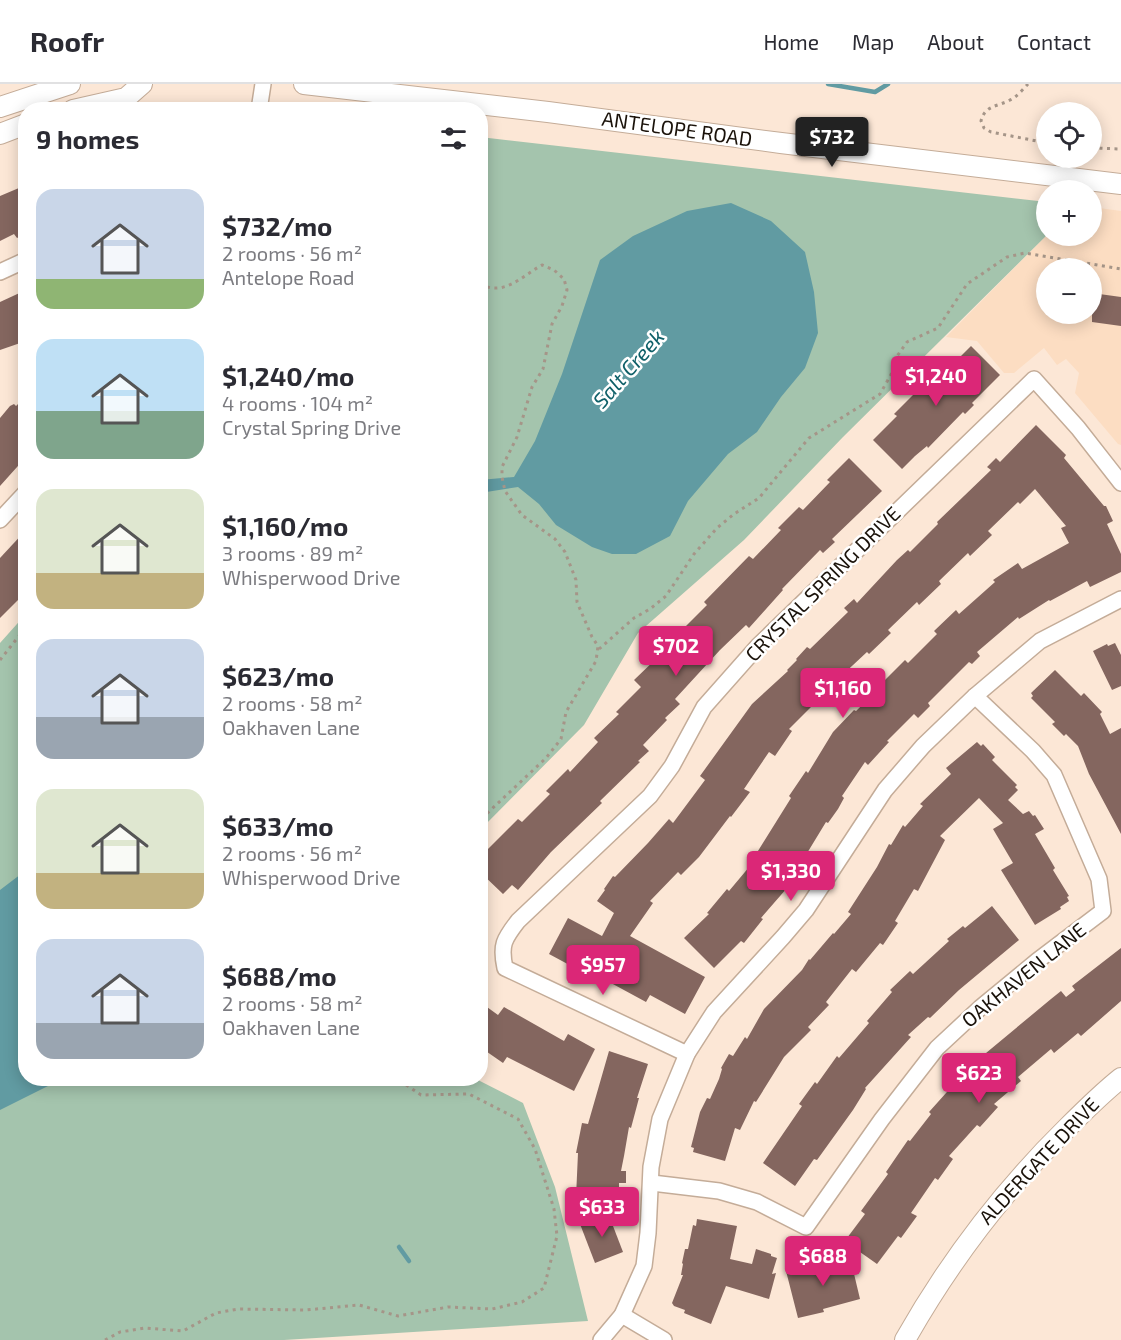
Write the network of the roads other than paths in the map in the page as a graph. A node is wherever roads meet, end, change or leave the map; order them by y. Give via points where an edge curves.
1 (70, 84) edge
2 (142, 84) edge
3 (263, 84) edge
4 (304, 84) edge
5 (108, 102) edge
6 (260, 102) edge
7 (459, 102) edge
8 (488, 105) edge
9 (0, 107) edge
10 (18, 127) edge
11 (0, 134) edge
12 (1121, 183) edge
13 (18, 264) edge
14 (0, 272) edge
15 (1121, 483) edge
16 (18, 501) edge
17 (0, 520) edge
18 (1121, 599) edge
19 (975, 696) junction
20 (687, 1054) junction
21 (1121, 1078) edge
22 (652, 1183) junction
23 (622, 1315) junction
24 (601, 1340) edge
25 (664, 1340) edge
26 (905, 1340) edge

1 - 9 street
2 - 5 street via 126,98
3 - 6 street
4 - 7 street, ANTELOPE ROAD
8 - 12 street, ANTELOPE ROAD
10 - 11 street
13 - 14 street
15 - 20 street, CRYSTAL SPRING DRIVE via 1034,379 758,646 704,707 672,766 650,796 518,921 505,938 505,968
16 - 17 street
18 - 19 street via 1040,641
19 - 20 street via 885,790 806,910 714,1012
19 - 22 street, OAKHAVEN LANE via 1054,775 1099,879 1103,911 980,1008 937,1048 806,1227 757,1202
20 - 22 street via 660,1119
21 - 26 street, ALDERGATE DRIVE via 1042,1153 983,1220
22 - 23 street via 644,1266
23 - 24 street
23 - 25 street

